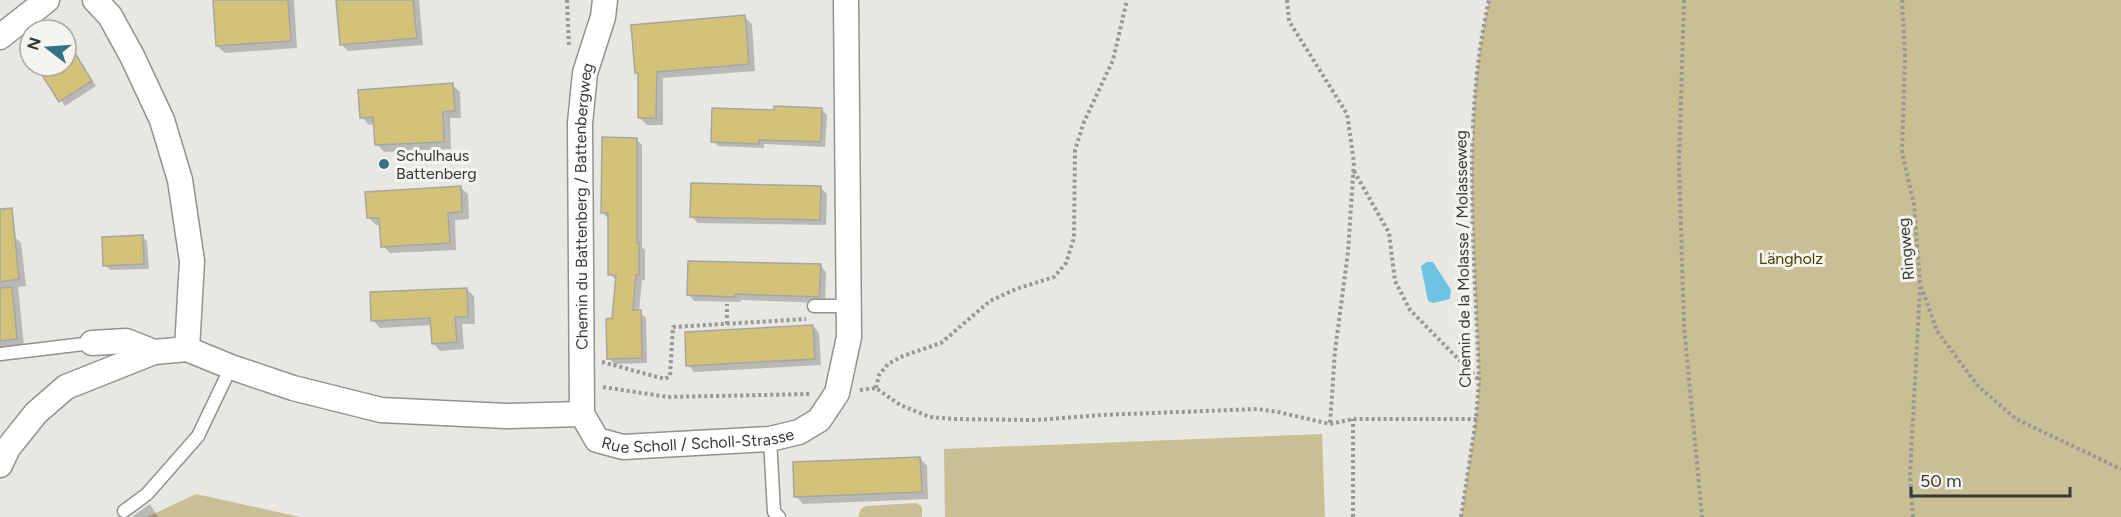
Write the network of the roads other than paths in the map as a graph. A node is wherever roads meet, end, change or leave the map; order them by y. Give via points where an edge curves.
1 (47, 0) edge
2 (95, 0) edge
3 (605, 0) edge
4 (846, 0) edge
5 (0, 37) edge
6 (849, 306) junction
7 (814, 310) road end
8 (92, 343) joint
9 (187, 349) junction
10 (154, 352) junction
11 (0, 354) edge
12 (231, 367) junction
13 (582, 414) junction
14 (770, 439) junction
15 (0, 465) edge
16 (124, 512) dead end
17 (778, 517) edge

1 - 5 street
2 - 9 street via 110,16 137,66 162,120 180,180 192,261
3 - 13 street, Chemin du Battenberg / Battenbergweg via 585,73 580,123
4 - 6 street, Rue Scholl / Scholl-Strasse
6 - 7 lane
6 - 14 street, Rue Scholl / Scholl-Strasse via 849,337 837,393 819,420 799,432
8 - 10 street via 126,341
8 - 11 lane
9 - 10 street, Rue Scholl / Scholl-Strasse
9 - 12 street, Rue Scholl / Scholl-Strasse
10 - 15 street, Rue Scholl / Scholl-Strasse via 66,387 36,413 8,448
12 - 13 street, Rue Scholl / Scholl-Strasse via 293,388 381,410 506,416
12 - 16 lane via 198,436 147,494
13 - 14 street, Rue Scholl / Scholl-Strasse via 597,440 623,447
14 - 17 lane via 774,512

